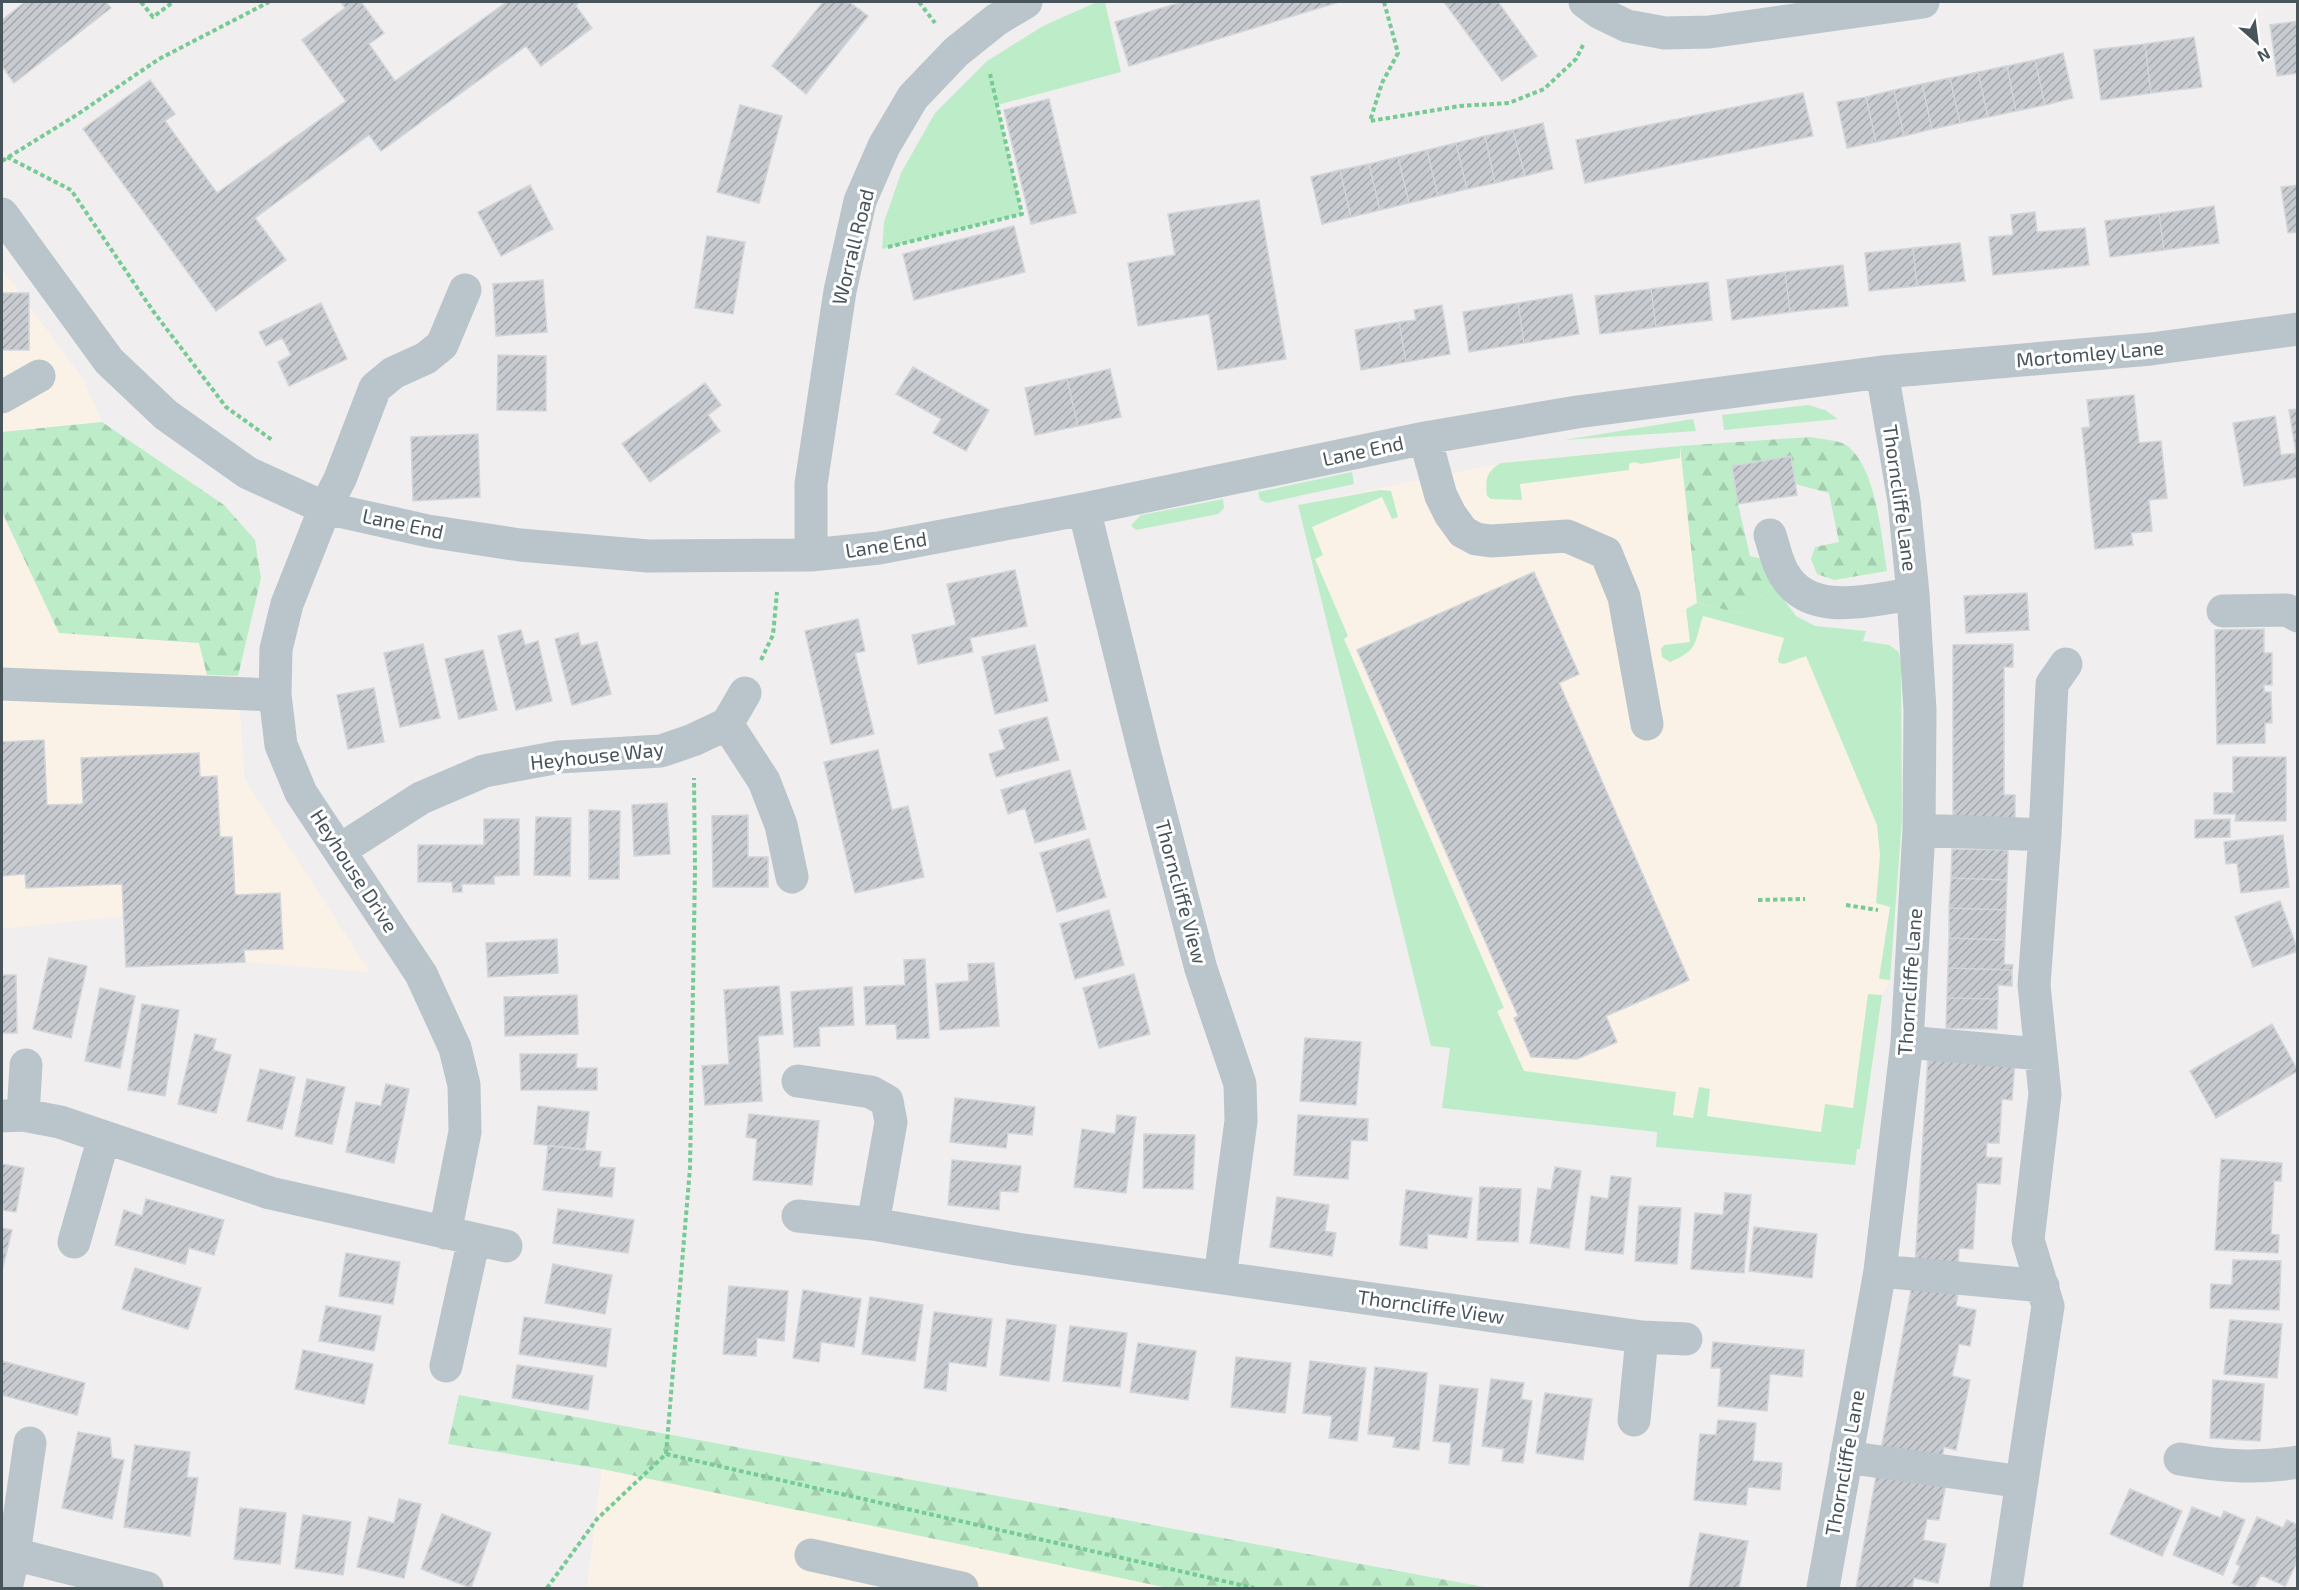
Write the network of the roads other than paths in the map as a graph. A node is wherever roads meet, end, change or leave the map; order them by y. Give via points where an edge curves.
1 (1026, 2) edge
2 (1923, 2) edge
3 (1593, 7) edge
4 (2, 214) edge
5 (465, 291) dead end
6 (2298, 328) edge
7 (1882, 372) junction
8 (39, 376) dead end
9 (2, 397) edge
10 (1425, 438) junction
11 (325, 508) junction
12 (1084, 510) junction
13 (1770, 535) dead end
14 (811, 555) junction
15 (1913, 594) junction
16 (2223, 611) dead end
17 (2298, 616) edge
18 (2066, 664) dead end
19 (2, 684) edge
20 (745, 693) dead end
21 (275, 695) junction
22 (727, 724) junction
23 (1647, 724) dead end
24 (1919, 830) junction
25 (2045, 835) junction
26 (340, 850) junction
27 (792, 877) dead end
28 (1907, 1042) junction
29 (2040, 1054) junction
30 (26, 1065) dead end
31 (798, 1081) dead end
32 (12, 1116) edge
33 (104, 1137) junction
34 (798, 1215) dead end
35 (873, 1224) junction
36 (459, 1236) junction
37 (74, 1242) dead end
38 (506, 1246) dead end
39 (1880, 1271) junction
40 (1220, 1277) junction
41 (2043, 1286) junction
42 (1642, 1337) junction
43 (1686, 1339) dead end
44 (446, 1366) dead end
45 (1634, 1420) dead end
46 (30, 1443) dead end
47 (1846, 1457) junction
48 (2180, 1459) dead end
49 (2298, 1462) edge
50 (2022, 1482) junction
51 (14, 1554) junction
52 (811, 1555) dead end
53 (6, 1588) edge
54 (147, 1588) edge
55 (962, 1588) edge
56 (1823, 1588) edge
57 (2006, 1588) edge

1 - 14 street, Worrall Road via 956,52 914,97 884,146 860,201 840,291 812,484
2 - 3 street via 1709,32 1665,33 1627,26
4 - 11 street, Lane End via 109,362 166,415 248,473
5 - 11 street, Heyhouse Drive via 442,345 375,388
6 - 7 street, Mortomley Lane via 2151,349
7 - 10 street, Lane End via 1577,412
7 - 15 street, Thorncliffe Lane via 1904,501
8 - 9 street
10 - 12 street, Lane End
10 - 23 street via 1441,496 1463,532 1491,541 1566,536 1606,553 1624,597
11 - 14 street, Lane End via 428,531 520,545 648,556
11 - 21 street, Heyhouse Drive via 286,604 276,649
12 - 14 street, Lane End via 879,548
12 - 40 street, Thorncliffe View via 1202,969 1240,1084 1241,1121
13 - 15 street via 1784,575 1802,595 1822,603
15 - 24 street, Thorncliffe Lane via 1920,710
16 - 17 street via 2287,610
18 - 25 street via 2052,684
19 - 21 street
20 - 22 street
21 - 26 street, Heyhouse Drive via 281,745 302,793
22 - 26 street, Heyhouse Way via 661,751 559,757 484,771 421,798
22 - 27 street via 765,781 781,825
24 - 25 street
24 - 28 street, Thorncliffe Lane
25 - 29 street via 2034,985
26 - 36 street, Heyhouse Drive via 421,974 455,1048 464,1085
28 - 29 street
28 - 39 street, Thorncliffe Lane
29 - 41 street via 2045,1094 2028,1240
30 - 32 street
31 - 35 street via 871,1092 887,1101 891,1122
32 - 33 street via 60,1122
33 - 36 street via 270,1193
33 - 37 street
34 - 35 street, Thorncliffe View
35 - 40 street, Thorncliffe View
36 - 38 street
36 - 44 street, Heyhouse Drive
39 - 41 street
39 - 47 street, Thorncliffe Lane
40 - 42 street, Thorncliffe View
41 - 50 street via 2048,1306
42 - 43 street, Thorncliffe View
42 - 45 street
46 - 51 street
47 - 50 street
47 - 56 street, Thorncliffe Lane
48 - 49 street via 2222,1466 2270,1467
50 - 57 street
51 - 53 street
51 - 54 street
52 - 55 street

